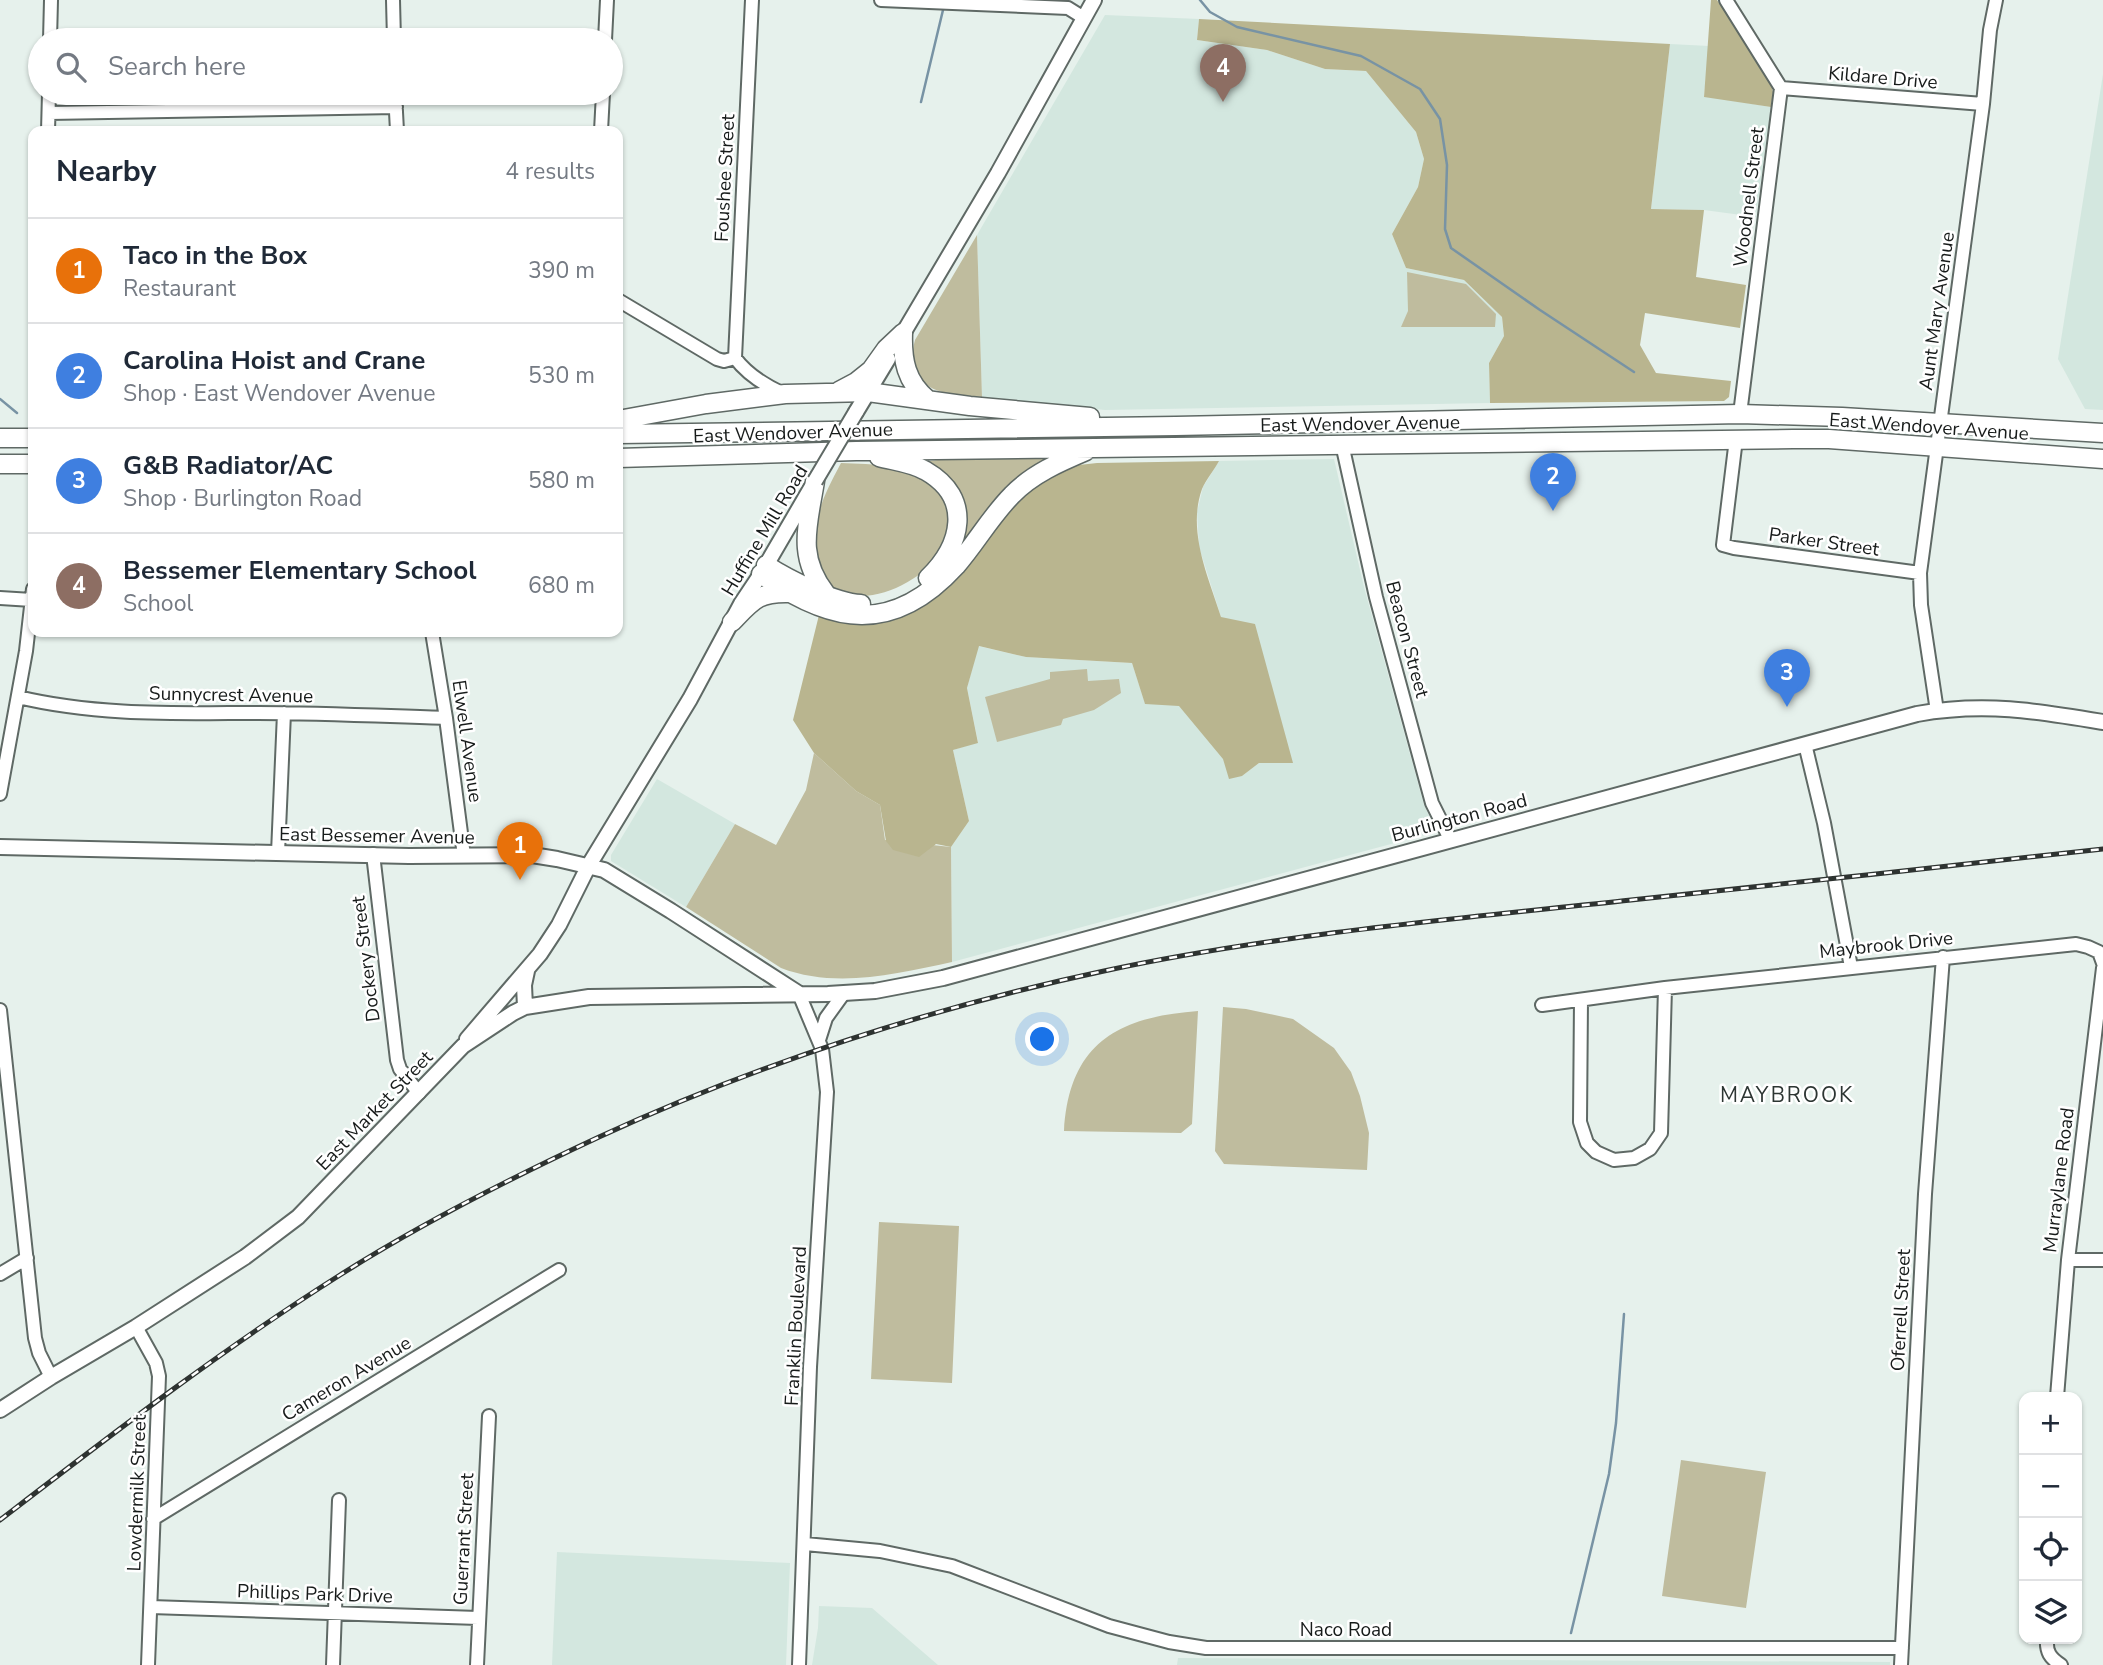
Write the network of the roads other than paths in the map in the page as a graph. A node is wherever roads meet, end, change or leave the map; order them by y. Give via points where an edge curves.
1 (51, 0) edge
2 (393, 0) edge
3 (607, 0) edge
4 (752, 0) edge
5 (881, 0) edge
6 (1094, 0) edge
7 (1726, 0) edge
8 (1996, 0) edge
9 (1084, 18) junction
10 (50, 28) edge
11 (394, 28) edge
12 (606, 28) edge
13 (1781, 88) junction
14 (1983, 104) junction
15 (49, 105) edge
16 (602, 105) edge
17 (396, 107) joint
18 (49, 113) junction
19 (48, 126) edge
20 (397, 126) edge
21 (601, 126) edge
22 (623, 303) edge
23 (903, 333) junction
24 (735, 358) junction
25 (836, 392) junction
26 (868, 392) junction
27 (785, 394) junction
28 (928, 400) junction
29 (1740, 414) junction
30 (623, 419) edge
31 (1940, 423) junction
32 (1176, 426) junction
33 (2103, 433) edge
34 (623, 435) edge
35 (0, 438) edge
36 (28, 438) edge
37 (1736, 439) junction
38 (1342, 444) junction
39 (1096, 447) junction
40 (1937, 447) junction
41 (856, 451) junction
42 (623, 458) edge
43 (2103, 458) edge
44 (0, 464) edge
45 (28, 464) edge
46 (815, 481) junction
47 (764, 570) junction
48 (1920, 573) junction
49 (790, 593) junction
50 (826, 594) junction
51 (28, 595) edge
52 (0, 598) edge
53 (732, 622) junction
54 (28, 628) edge
55 (433, 637) edge
56 (18, 697) junction
57 (1937, 711) junction
58 (284, 713) junction
59 (446, 718) junction
60 (2103, 722) edge
61 (1805, 744) junction
62 (0, 794) edge
63 (1450, 839) junction
64 (0, 846) edge
65 (278, 853) junction
66 (373, 855) junction
67 (464, 856) junction
68 (589, 866) junction
69 (1943, 957) junction
70 (2103, 965) edge
71 (1851, 968) junction
72 (527, 969) junction
73 (513, 986) junction
74 (1665, 988) junction
75 (844, 993) junction
76 (799, 994) junction
77 (828, 994) joint
78 (1581, 1000) junction
79 (1542, 1005) dead end
80 (0, 1010) edge
81 (519, 1010) junction
82 (819, 1041) junction
83 (463, 1046) junction
84 (419, 1093) junction
85 (27, 1258) junction
86 (2068, 1260) junction
87 (2103, 1260) edge
88 (559, 1270) dead end
89 (0, 1274) edge
90 (136, 1327) junction
91 (51, 1377) junction
92 (2057, 1392) edge
93 (0, 1410) edge
94 (489, 1416) dead end
95 (339, 1500) dead end
96 (153, 1519) junction
97 (805, 1544) junction
98 (150, 1606) junction
99 (335, 1613) junction
100 (478, 1618) junction
101 (2046, 1644) edge
102 (1902, 1648) junction
103 (148, 1665) edge
104 (333, 1665) edge
105 (477, 1665) edge
106 (799, 1665) edge
107 (1901, 1665) edge
108 (2062, 1665) edge

1 - 10 street
2 - 11 street
3 - 12 street
4 - 24 street, Foushee Street
5 - 9 street via 1068,8
6 - 9 main road, Huffine Mill Road
7 - 13 street
8 - 14 street, Aunt Mary Avenue
9 - 23 main road, Huffine Mill Road
13 - 14 street, Kildare Drive
13 - 29 street, Woodnell Street
14 - 31 street, Aunt Mary Avenue
15 - 18 street
16 - 21 street
17 - 18 street
17 - 20 street
18 - 19 street
22 - 24 street via 717,359
23 - 25 highway via 871,370
23 - 26 main road, Huffine Mill Road
23 - 28 highway via 905,370
24 - 27 street via 772,389
25 - 26 highway
25 - 27 highway
26 - 28 highway
26 - 46 main road, Huffine Mill Road, bridge
27 - 30 highway
28 - 32 highway
29 - 31 highway, East Wendover Avenue
29 - 32 highway, East Wendover Avenue
31 - 33 highway, East Wendover Avenue
31 - 40 street, Aunt Mary Avenue
32 - 34 highway, East Wendover Avenue
35 - 36 highway
37 - 38 highway, East Wendover Avenue
37 - 40 highway, East Wendover Avenue via 1829,439
37 - 48 street, Parker Street via 1723,545
38 - 39 highway, East Wendover Avenue
38 - 63 street, Beacon Street via 1376,597 1432,803
39 - 41 highway, East Wendover Avenue
39 - 49 highway via 1033,477 1013,494 944,578 908,606 859,615 826,610
40 - 43 highway, East Wendover Avenue
40 - 48 street, Aunt Mary Avenue
41 - 42 highway, East Wendover Avenue
41 - 50 highway via 924,469 938,479 950,490 958,508 956,536 941,564 915,588 896,597 850,604
44 - 45 highway
46 - 47 main road, Huffine Mill Road
46 - 50 highway via 807,560
47 - 49 highway
47 - 50 highway
47 - 53 main road, Huffine Mill Road
48 - 57 street, Aunt Mary Avenue
49 - 53 highway via 761,595
51 - 52 street
53 - 68 main road, Huffine Mill Road
54 - 56 street
55 - 59 street, Elwell Avenue
56 - 58 street, Sunnycrest Avenue via 112,712
56 - 62 street
57 - 60 main road, Burlington Road via 2003,707
57 - 61 main road, Burlington Road
58 - 59 street, Sunnycrest Avenue
58 - 65 street
59 - 67 street, Elwell Avenue
61 - 63 main road, Burlington Road
61 - 71 street
63 - 75 main road, Burlington Road via 943,978
64 - 65 main road, East Bessemer Avenue
65 - 66 main road, East Bessemer Avenue
66 - 67 main road, East Bessemer Avenue
66 - 84 street, Dockery Street via 397,1060
67 - 68 main road, East Bessemer Avenue via 532,855
68 - 72 main road, Huffine Mill Road via 559,925
68 - 76 main road, East Bessemer Avenue via 604,870
69 - 70 street, Maybrook Drive via 2076,944 2099,952
69 - 71 street, Maybrook Drive
69 - 102 street, Oferrell Street via 1925,1194
70 - 86 street, Murraylane Road
71 - 74 street, Maybrook Drive
72 - 73 main road, Huffine Mill Road
72 - 81 main road
73 - 81 main road via 512,1002
73 - 83 main road, Huffine Mill Road
74 - 78 street, Maybrook Drive
74 - 78 street via 1661,1133 1650,1149 1634,1158 1614,1160 1596,1153 1587,1143 1580,1122
75 - 77 main road, Burlington Road
75 - 82 street via 826,1018
76 - 77 main road, East Market Street
76 - 81 main road, East Market Street via 589,997
76 - 82 street, Franklin Boulevard
78 - 79 street, Maybrook Drive
80 - 85 street
81 - 83 main road, East Market Street
82 - 97 street, Franklin Boulevard via 827,1092 810,1367
83 - 84 main road, East Market Street
84 - 90 main road, East Market Street via 298,1217
85 - 89 street
85 - 91 street via 35,1338
86 - 87 street
86 - 92 street, Murraylane Road
88 - 96 street, Cameron Avenue
90 - 91 main road, East Market Street
90 - 96 street, Lowdermilk Street via 159,1376
91 - 93 main road, East Market Street
94 - 100 street, Guerrant Street
95 - 99 street
96 - 98 street, Lowdermilk Street
97 - 102 street, Naco Road via 880,1551 952,1566 1110,1626 1206,1648
97 - 106 street, Franklin Boulevard
98 - 99 street, Phillips Park Drive
98 - 103 street, Lowdermilk Street
99 - 100 street, Phillips Park Drive
99 - 104 street
100 - 105 street, Guerrant Street
101 - 108 street via 2051,1658
102 - 107 street, Oferrell Street

